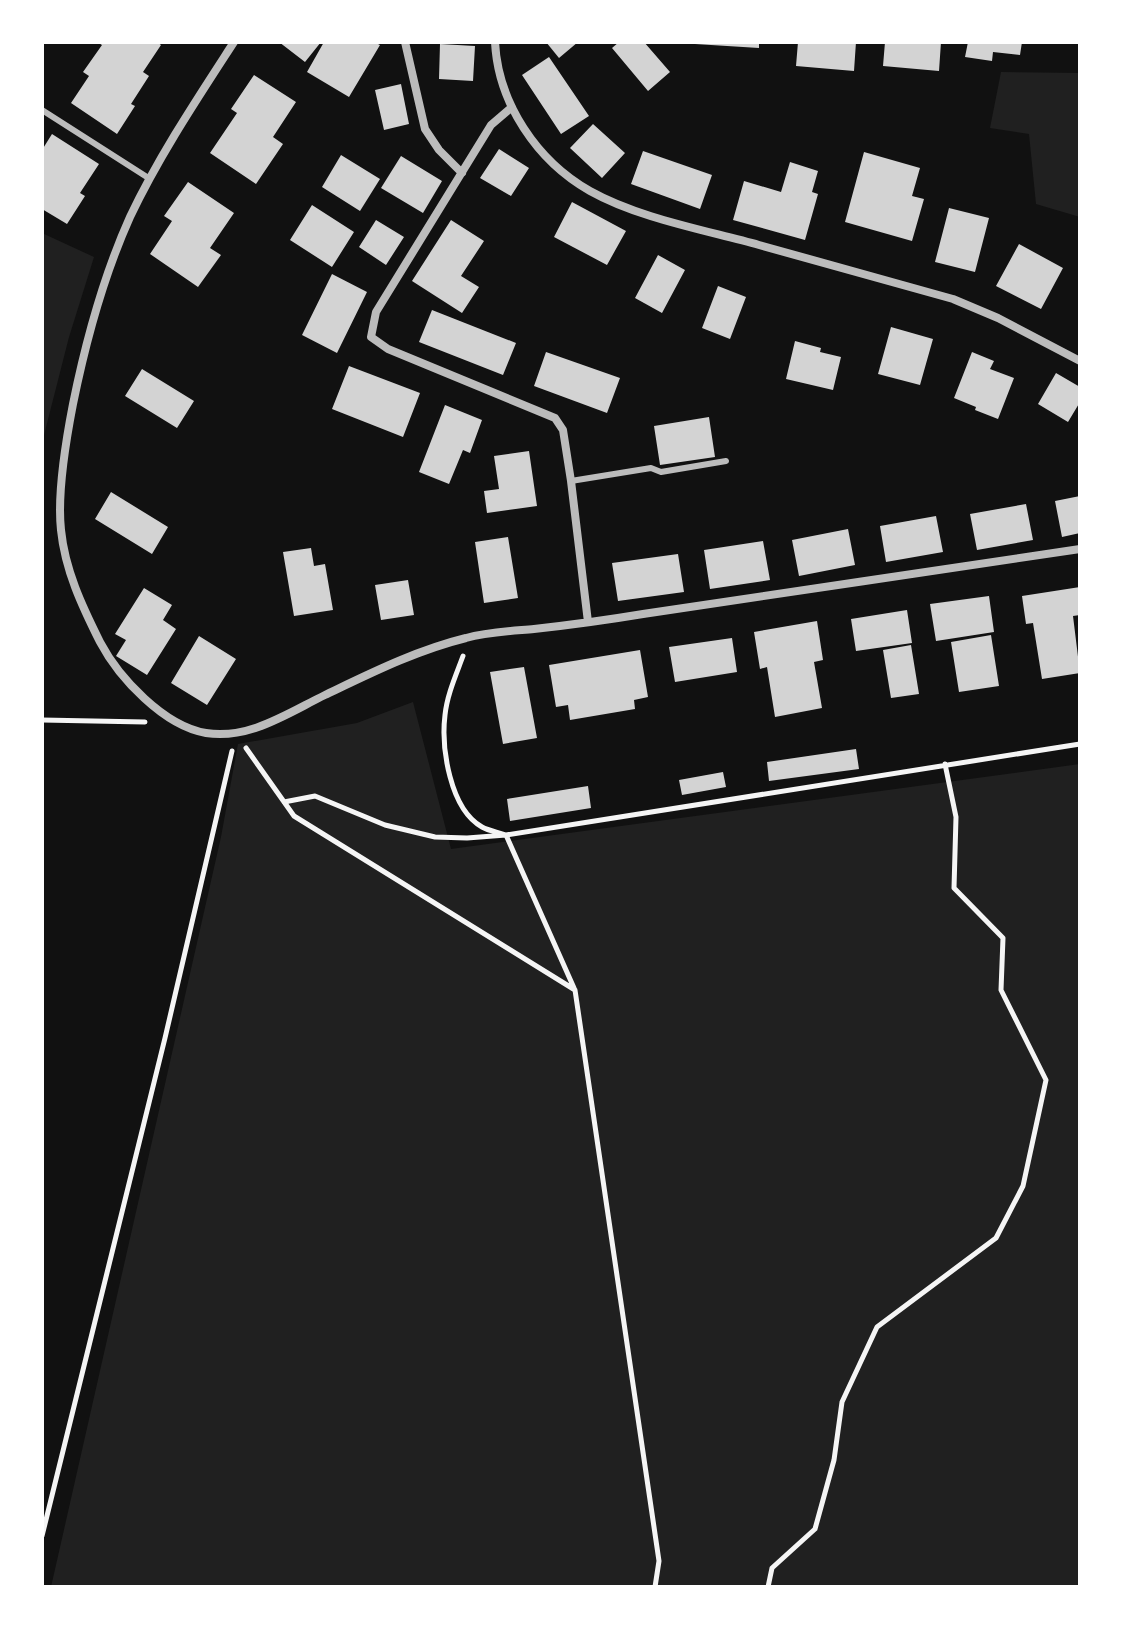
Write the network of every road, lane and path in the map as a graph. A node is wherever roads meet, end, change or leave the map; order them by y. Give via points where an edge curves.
1 (234, 42) edge
2 (405, 42) edge
3 (495, 42) edge
4 (512, 107) junction
5 (42, 110) edge
6 (462, 173) junction
7 (150, 179) junction
8 (1080, 361) edge
9 (726, 461) dead end
10 (571, 481) junction
11 (1080, 549) edge
12 (588, 622) junction
13 (470, 636) junction
14 (42, 720) edge
15 (180, 723) junction
16 (236, 734) junction
17 (1080, 744) edge
18 (945, 764) junction
19 (283, 802) junction
20 (506, 835) junction
21 (575, 990) junction
22 (42, 1536) edge
23 (655, 1587) edge
24 (768, 1587) edge

1 - 7 street
2 - 6 street via 425,129
3 - 4 street
4 - 6 street via 491,125
4 - 8 street via 540,150 588,190 610,200 953,299
5 - 7 lane
6 - 10 street via 376,312 371,337 388,349 555,418 563,430
7 - 15 street via 110,266 82,358 68,428 60,526 70,575 106,652 151,706
9 - 10 lane
10 - 12 street
11 - 12 street
12 - 13 street
13 - 16 street via 421,652 283,718
13 - 20 path via 445,714 445,753 466,814 482,827
14 - 15 path
15 - 16 street via 204,733
16 - 19 path
16 - 22 path
17 - 18 path
18 - 20 path
18 - 24 path via 956,817 954,888 1003,938 1001,990 1046,1080 1033,1141 1023,1186 996,1238 877,1327 842,1402 834,1460 815,1529 772,1568
19 - 20 path via 315,796 385,825 435,837
19 - 21 path via 294,816
20 - 21 path
21 - 23 path via 659,1561

